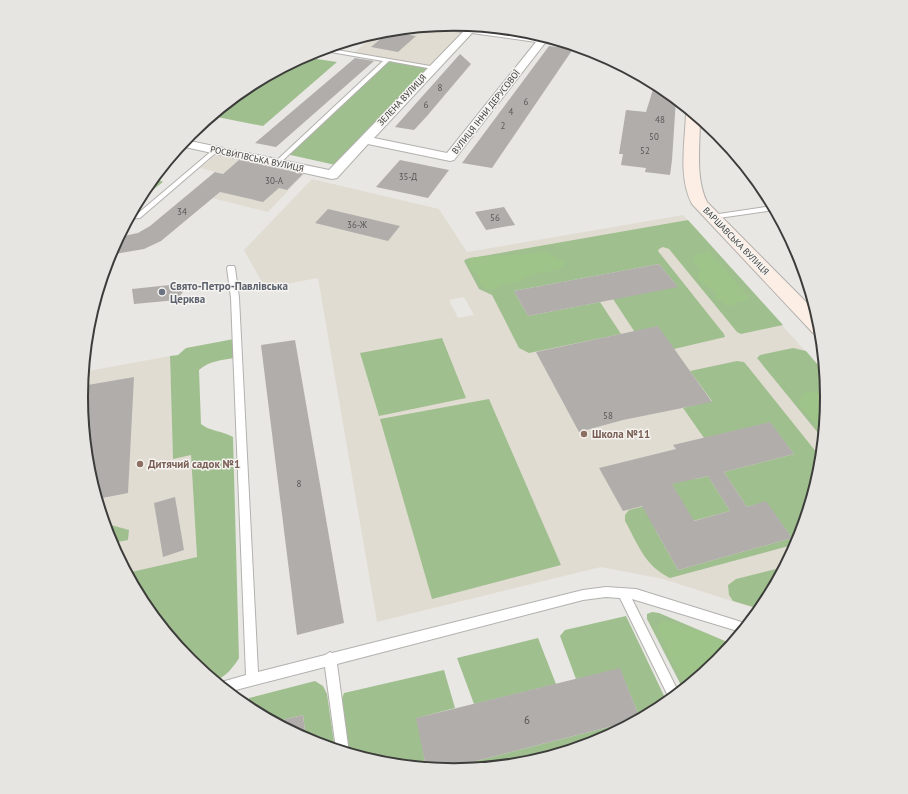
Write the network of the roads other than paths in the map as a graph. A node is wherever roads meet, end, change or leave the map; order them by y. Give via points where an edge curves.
1 (468, 32) edge
2 (541, 41) edge
3 (333, 51) edge
4 (387, 60) junction
5 (433, 67) junction
6 (693, 120) edge
7 (365, 140) junction
8 (189, 144) edge
9 (216, 150) junction
10 (277, 163) junction
11 (332, 175) joint
12 (768, 209) edge
13 (136, 216) edge
14 (712, 217) junction
15 (231, 268) dead end
16 (812, 319) edge
17 (623, 593) junction
18 (739, 626) edge
19 (330, 658) junction
20 (252, 679) junction
21 (229, 685) edge
22 (671, 691) edge
23 (342, 746) edge

1 - 5 street, ЗЕЛЕНА ВУЛИЦЯ
2 - 7 street, ВУЛИЦЯ ІННИ ДЕРУСОВОЇ via 450,157
3 - 4 lane
4 - 5 lane
4 - 10 lane
5 - 7 street, ЗЕЛЕНА ВУЛИЦЯ
6 - 14 street, ВАРШАВСЬКА ВУЛИЦЯ via 694,192 700,204
7 - 11 street, ЗЕЛЕНА ВУЛИЦЯ
8 - 9 street, РОСВИГІВСЬКА ВУЛИЦЯ
9 - 10 street, РОСВИГІВСЬКА ВУЛИЦЯ
9 - 13 lane
10 - 11 street, РОСВИГІВСЬКА ВУЛИЦЯ
12 - 14 lane
14 - 16 street, ВАРШАВСЬКА ВУЛИЦЯ
15 - 20 lane via 235,298
17 - 18 lane via 636,594
17 - 19 lane via 583,595
17 - 22 lane
19 - 20 lane
19 - 23 lane
20 - 21 lane

